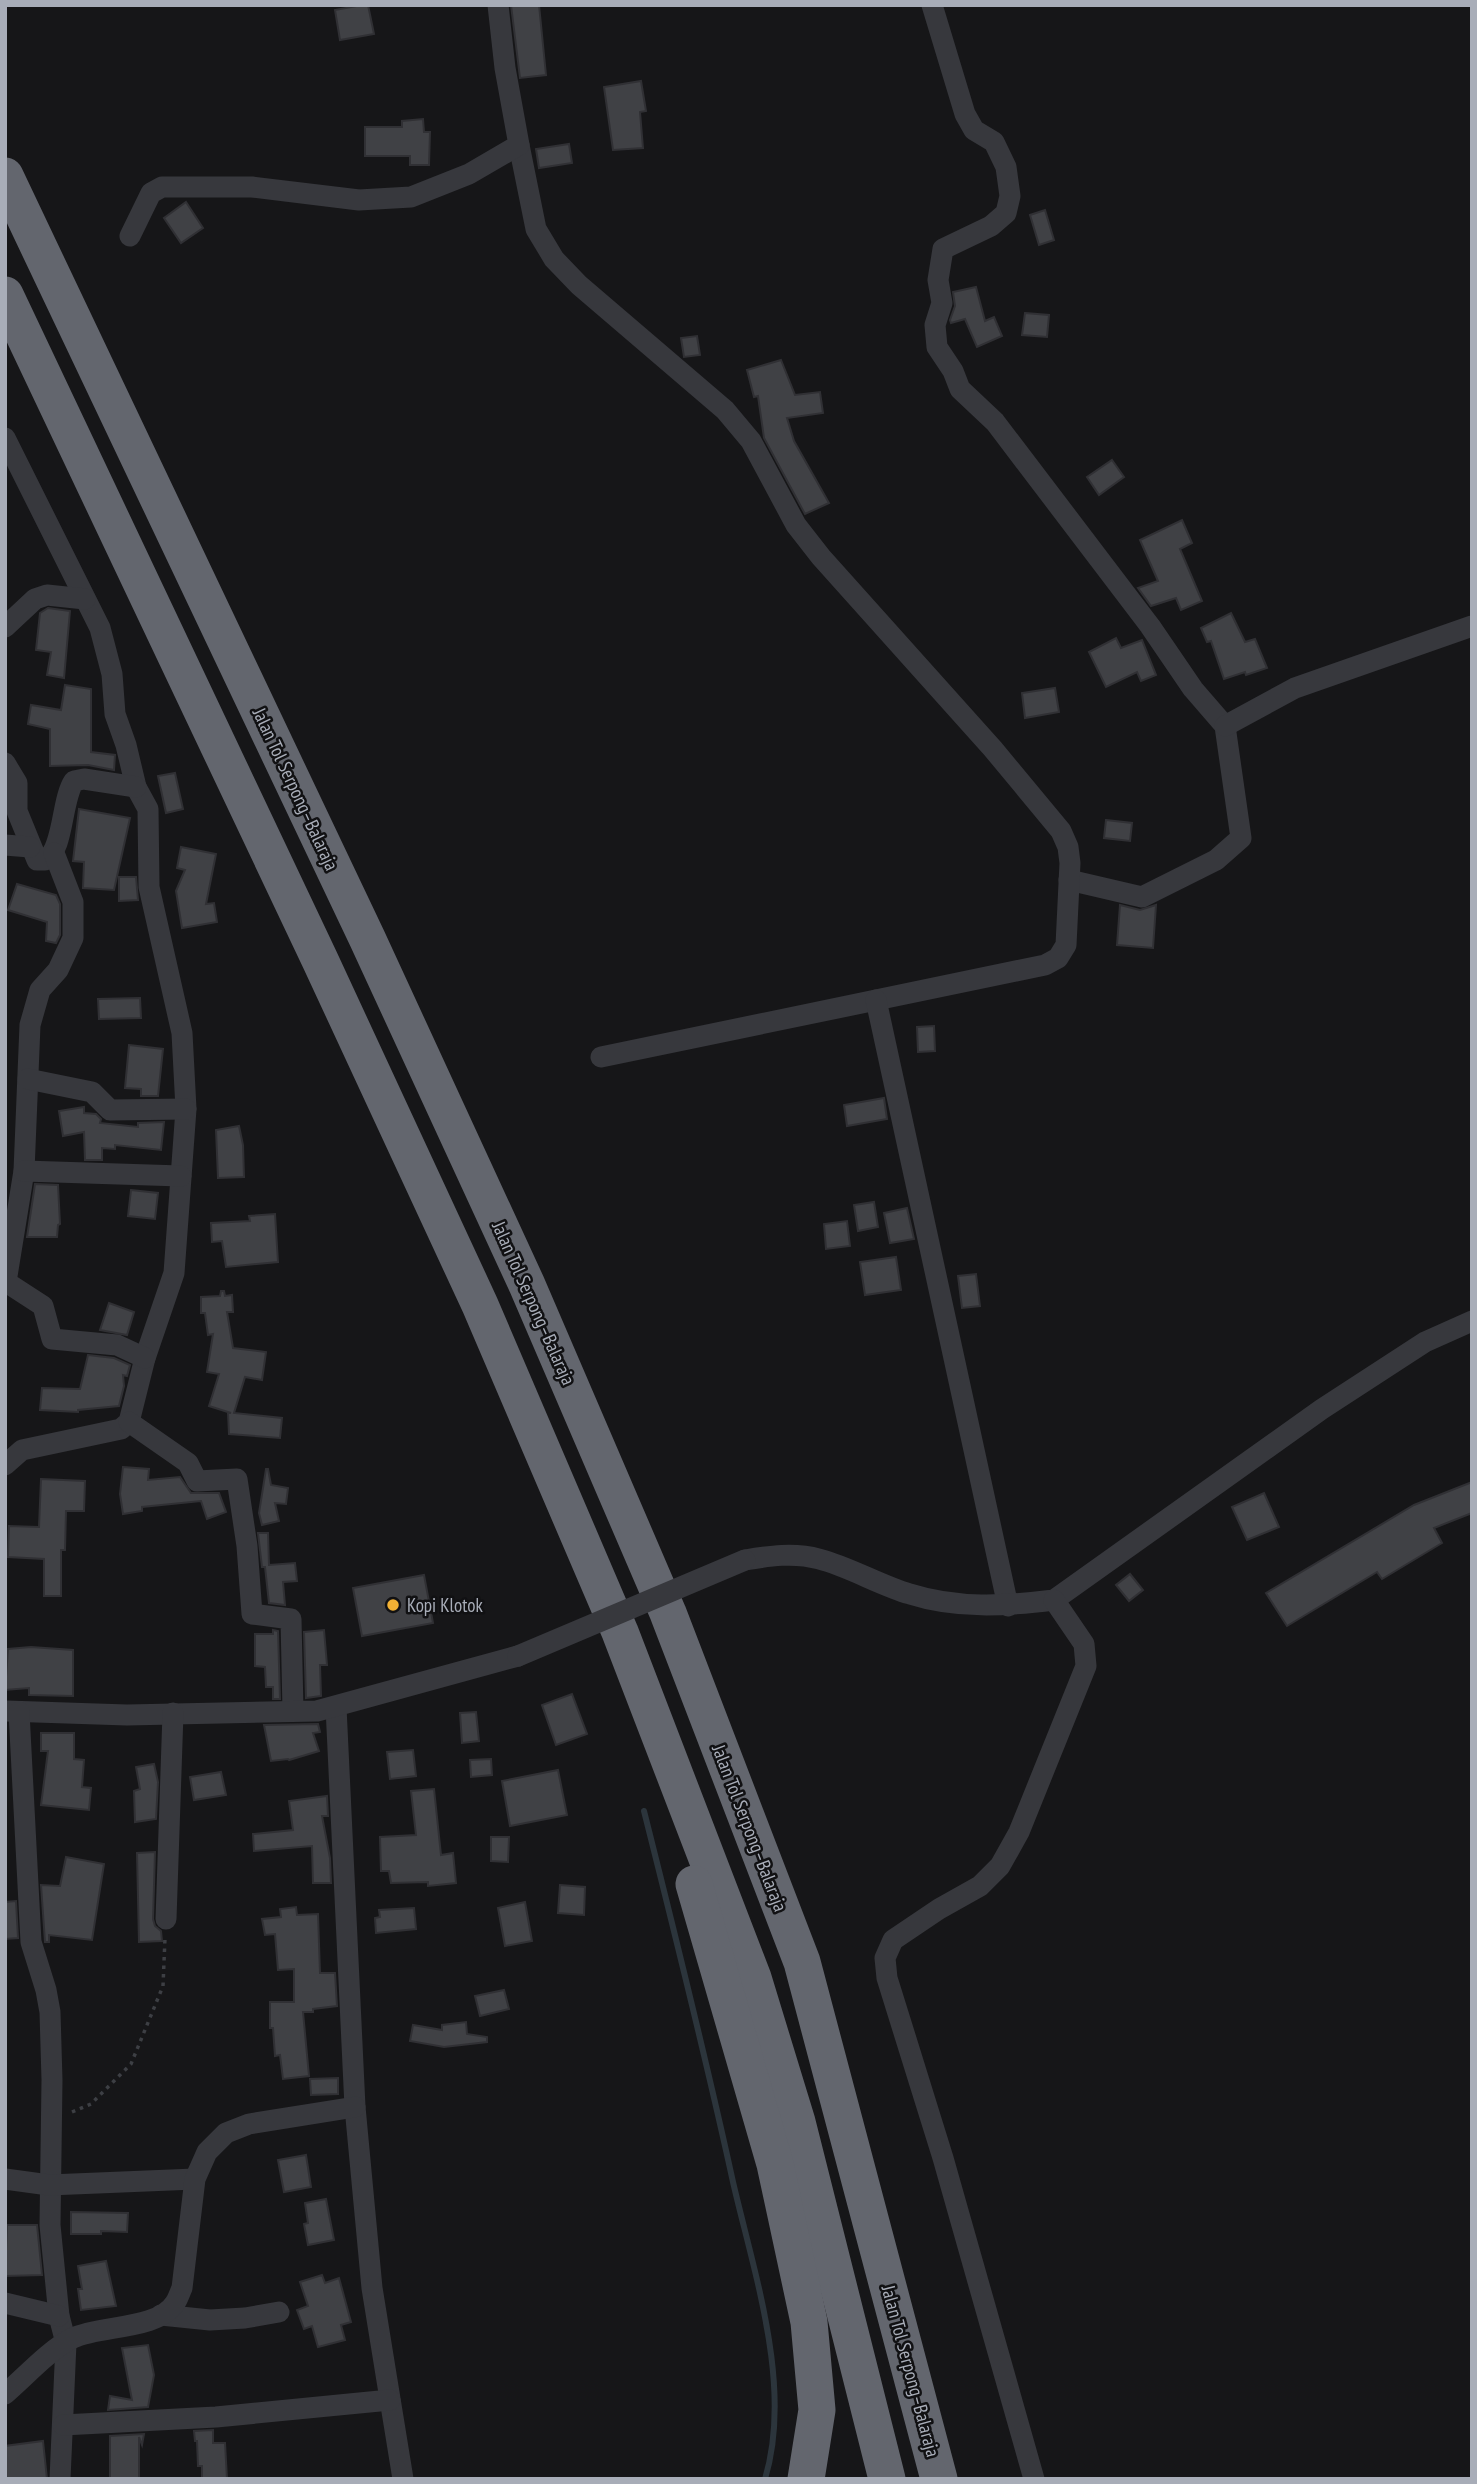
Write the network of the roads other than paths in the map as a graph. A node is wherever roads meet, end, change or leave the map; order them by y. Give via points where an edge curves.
1 (498, 5) edge
2 (932, 5) edge
3 (519, 145) junction
4 (5, 176) edge
5 (130, 236) dead end
6 (5, 295) edge
7 (5, 438) edge
8 (85, 599) junction
9 (1472, 626) edge
10 (5, 627) edge
11 (1225, 726) junction
12 (5, 763) edge
13 (136, 788) junction
14 (5, 845) edge
15 (30, 847) junction
16 (54, 853) junction
17 (1069, 880) junction
18 (876, 1000) junction
19 (601, 1057) dead end
20 (28, 1079) junction
21 (186, 1109) junction
22 (15, 1120) edge
23 (24, 1171) junction
24 (181, 1176) junction
25 (6, 1282) edge
26 (1472, 1321) edge
27 (145, 1358) junction
28 (128, 1422) junction
29 (5, 1465) edge
30 (1054, 1600) junction
31 (1008, 1606) junction
32 (620, 1632) junction
33 (336, 1707) junction
34 (293, 1711) junction
35 (12, 1712) edge
36 (173, 1713) junction
37 (166, 1919) road end
38 (355, 2107) junction
39 (5, 2179) edge
40 (195, 2179) junction
41 (49, 2185) junction
42 (5, 2303) edge
43 (279, 2312) dead end
44 (161, 2315) junction
45 (59, 2316) junction
46 (66, 2343) junction
47 (915, 2381) junction
48 (5, 2394) edge
49 (390, 2400) junction
50 (63, 2425) junction
51 (60, 2479) edge
52 (403, 2479) edge
53 (806, 2479) edge
54 (887, 2479) edge
55 (939, 2479) edge
56 (947, 2479) edge
57 (1034, 2479) edge

1 - 3 street
2 - 11 street via 965,114 974,130 994,142 1006,167 1010,196 1006,213 991,226 943,249 937,347 960,388 995,422
3 - 5 street via 469,174 411,197 359,200 252,187 162,187 146,200
3 - 17 street via 537,229 554,259 725,410 751,441 796,525 821,557 1061,831 1068,847
4 - 47 highway, Jalan Tol Serpong–Balaraja via 527,1284 668,1613 802,1962
6 - 32 highway via 480,1305
7 - 8 street
8 - 10 street via 47,595 34,599
8 - 13 street via 100,628 112,674 115,714
9 - 11 street via 1295,688
11 - 17 street via 1241,838 1216,860 1142,897
12 - 15 street via 18,783 17,811
13 - 16 street via 74,781
13 - 21 street via 148,809 149,887 182,1032
14 - 15 street
15 - 16 street via 37,860
16 - 20 street via 73,902 73,938 58,970 37,997 30,1025
17 - 18 street via 1066,945 1058,958
18 - 19 street
18 - 31 street
20 - 21 street via 92,1092 110,1110
20 - 22 street
21 - 24 street
22 - 23 street
23 - 24 street
23 - 25 street
24 - 27 street via 174,1273
25 - 27 street via 43,1306 52,1339 117,1345
26 - 30 street via 1425,1342 1322,1409
27 - 28 street
28 - 29 street via 121,1429 22,1450
28 - 34 street via 188,1462 197,1481 237,1479 252,1614 291,1619
30 - 31 street
30 - 57 street via 1084,1644 1086,1666 1019,1832 1000,1866 980,1886 893,1940 885,1958 887,1978
31 - 33 street, bridge via 951,1604 910,1594 819,1558 780,1554 745,1560 518,1656
32 - 53 highway via 775,2164 809,2322 817,2410
32 - 54 highway via 753,1978 797,2122
33 - 34 street
33 - 38 street
34 - 36 street
35 - 36 street
35 - 41 street via 30,1941 50,2012
36 - 37 street
38 - 40 street via 249,2124 226,2133 207,2152
38 - 49 street via 372,2288
39 - 41 street
40 - 41 street
40 - 44 street via 182,2288 175,2304
41 - 45 street
42 - 45 street
43 - 44 street via 209,2320
44 - 46 street
45 - 46 street
46 - 48 street
46 - 50 street
47 - 55 highway, Jalan Tol Serpong–Balaraja
47 - 56 highway
49 - 50 street via 216,2417
49 - 52 street
50 - 51 street

